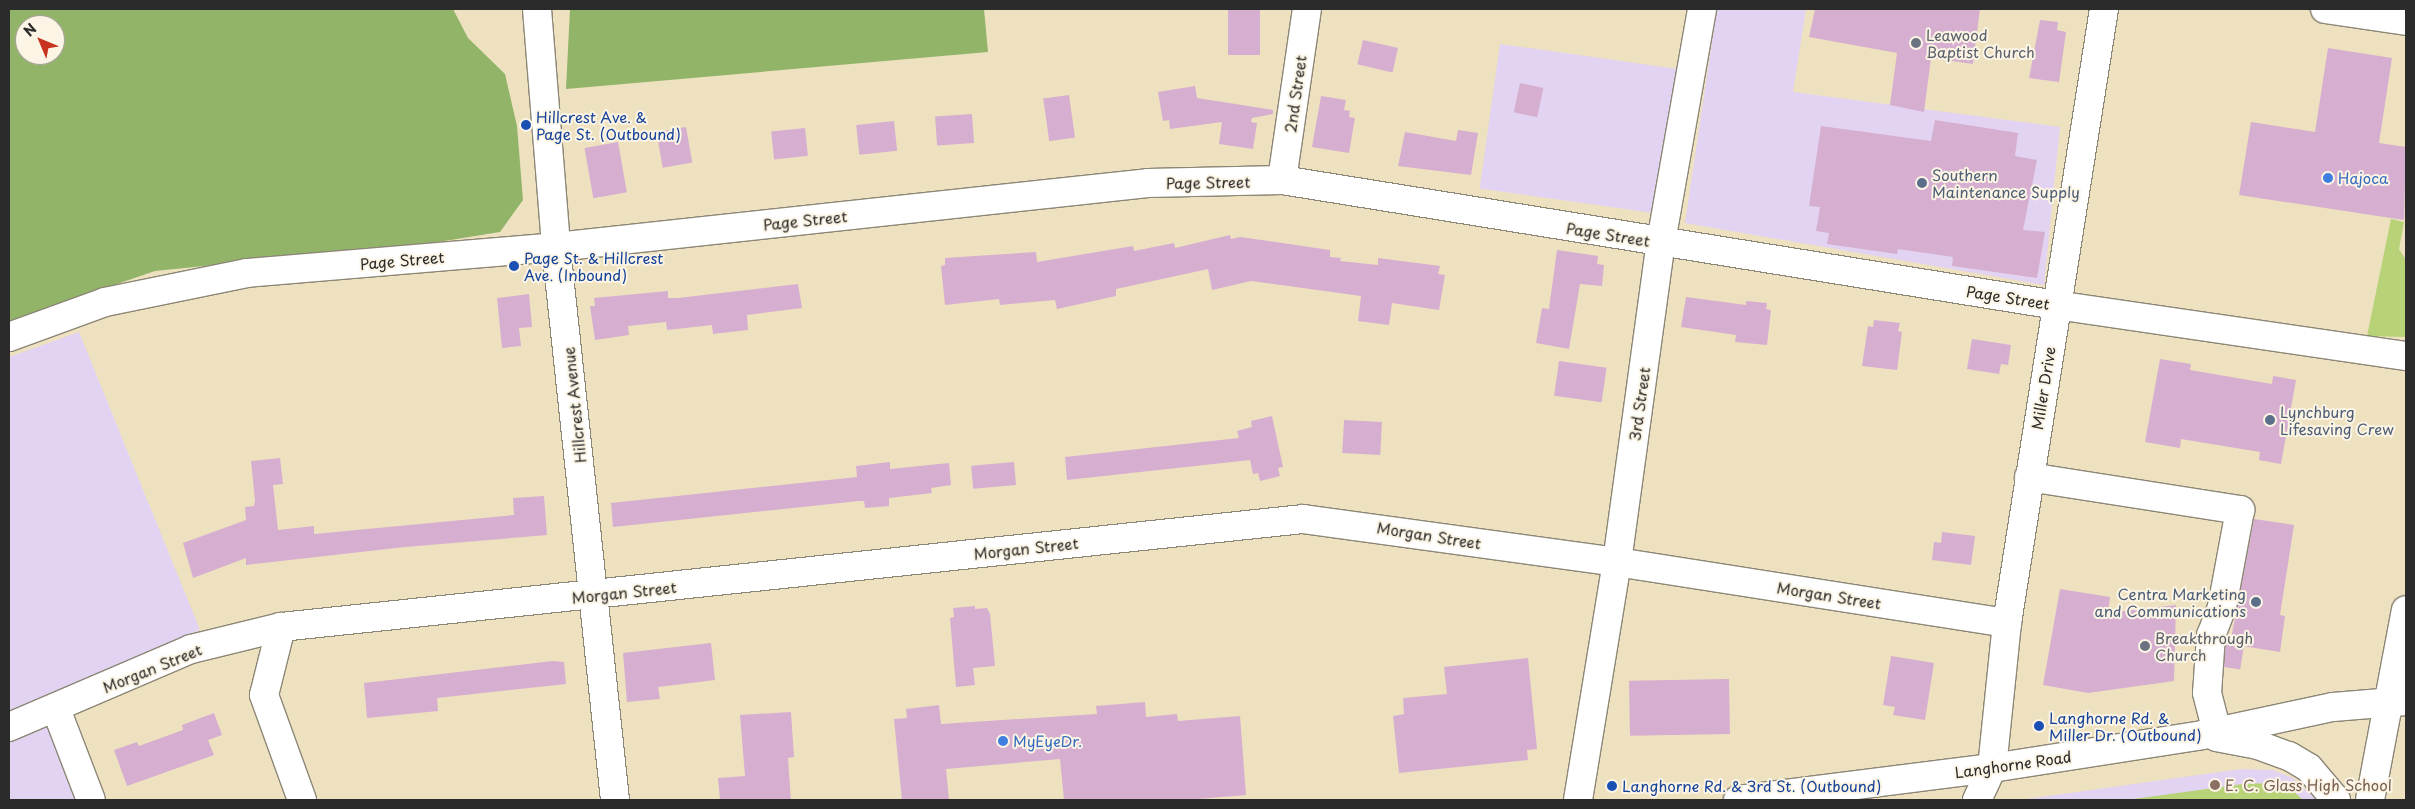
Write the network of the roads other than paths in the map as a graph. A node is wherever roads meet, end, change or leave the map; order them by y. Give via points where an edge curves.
1 (537, 9) edge
2 (1307, 9) edge
3 (1702, 9) edge
4 (2104, 9) edge
5 (2325, 9) edge
6 (2406, 21) edge
7 (1282, 180) junction
8 (1661, 242) junction
9 (556, 247) junction
10 (2056, 305) junction
11 (9, 337) edge
12 (2406, 356) edge
13 (2029, 477) junction
14 (1617, 562) junction
15 (595, 595) junction
16 (2406, 610) edge
17 (2007, 623) junction
18 (281, 627) junction
19 (2398, 701) edge
20 (56, 709) junction
21 (9, 727) edge
22 (2209, 734) junction
23 (1992, 768) junction
24 (91, 800) edge
25 (302, 800) edge
26 (615, 800) edge
27 (1578, 800) edge
28 (1738, 800) edge
29 (1977, 800) edge
30 (2336, 800) edge
31 (2370, 800) edge

1 - 9 street, Hillcrest Avenue
2 - 7 street, 2nd Street
3 - 8 street, 3rd Street
4 - 10 street, Miller Drive
5 - 6 street
7 - 8 street, Page Street
7 - 9 street, Page Street via 1148,183
8 - 10 street, Page Street
8 - 14 street, 3rd Street
9 - 11 street, Page Street via 247,273 105,302
9 - 15 street, Hillcrest Avenue
10 - 12 street, Page Street
10 - 13 street, Miller Drive
13 - 17 street, Miller Drive
13 - 22 street via 2240,510 2222,607 2211,635 2207,694
14 - 15 street, Morgan Street via 1303,519
14 - 17 street, Morgan Street
14 - 27 street, 3rd Street
15 - 18 street, Morgan Street
15 - 26 street, Hillcrest Avenue
16 - 19 street
17 - 23 street, Miller Drive
18 - 20 street, Morgan Street via 191,650
18 - 25 street via 264,695
19 - 22 street, Langhorne Road via 2333,707
19 - 31 street
20 - 21 street, Morgan Street
20 - 24 street
22 - 23 street, Langhorne Road
22 - 30 street via 2289,756 2308,768
23 - 28 street, Langhorne Road
23 - 29 street, Miller Drive

